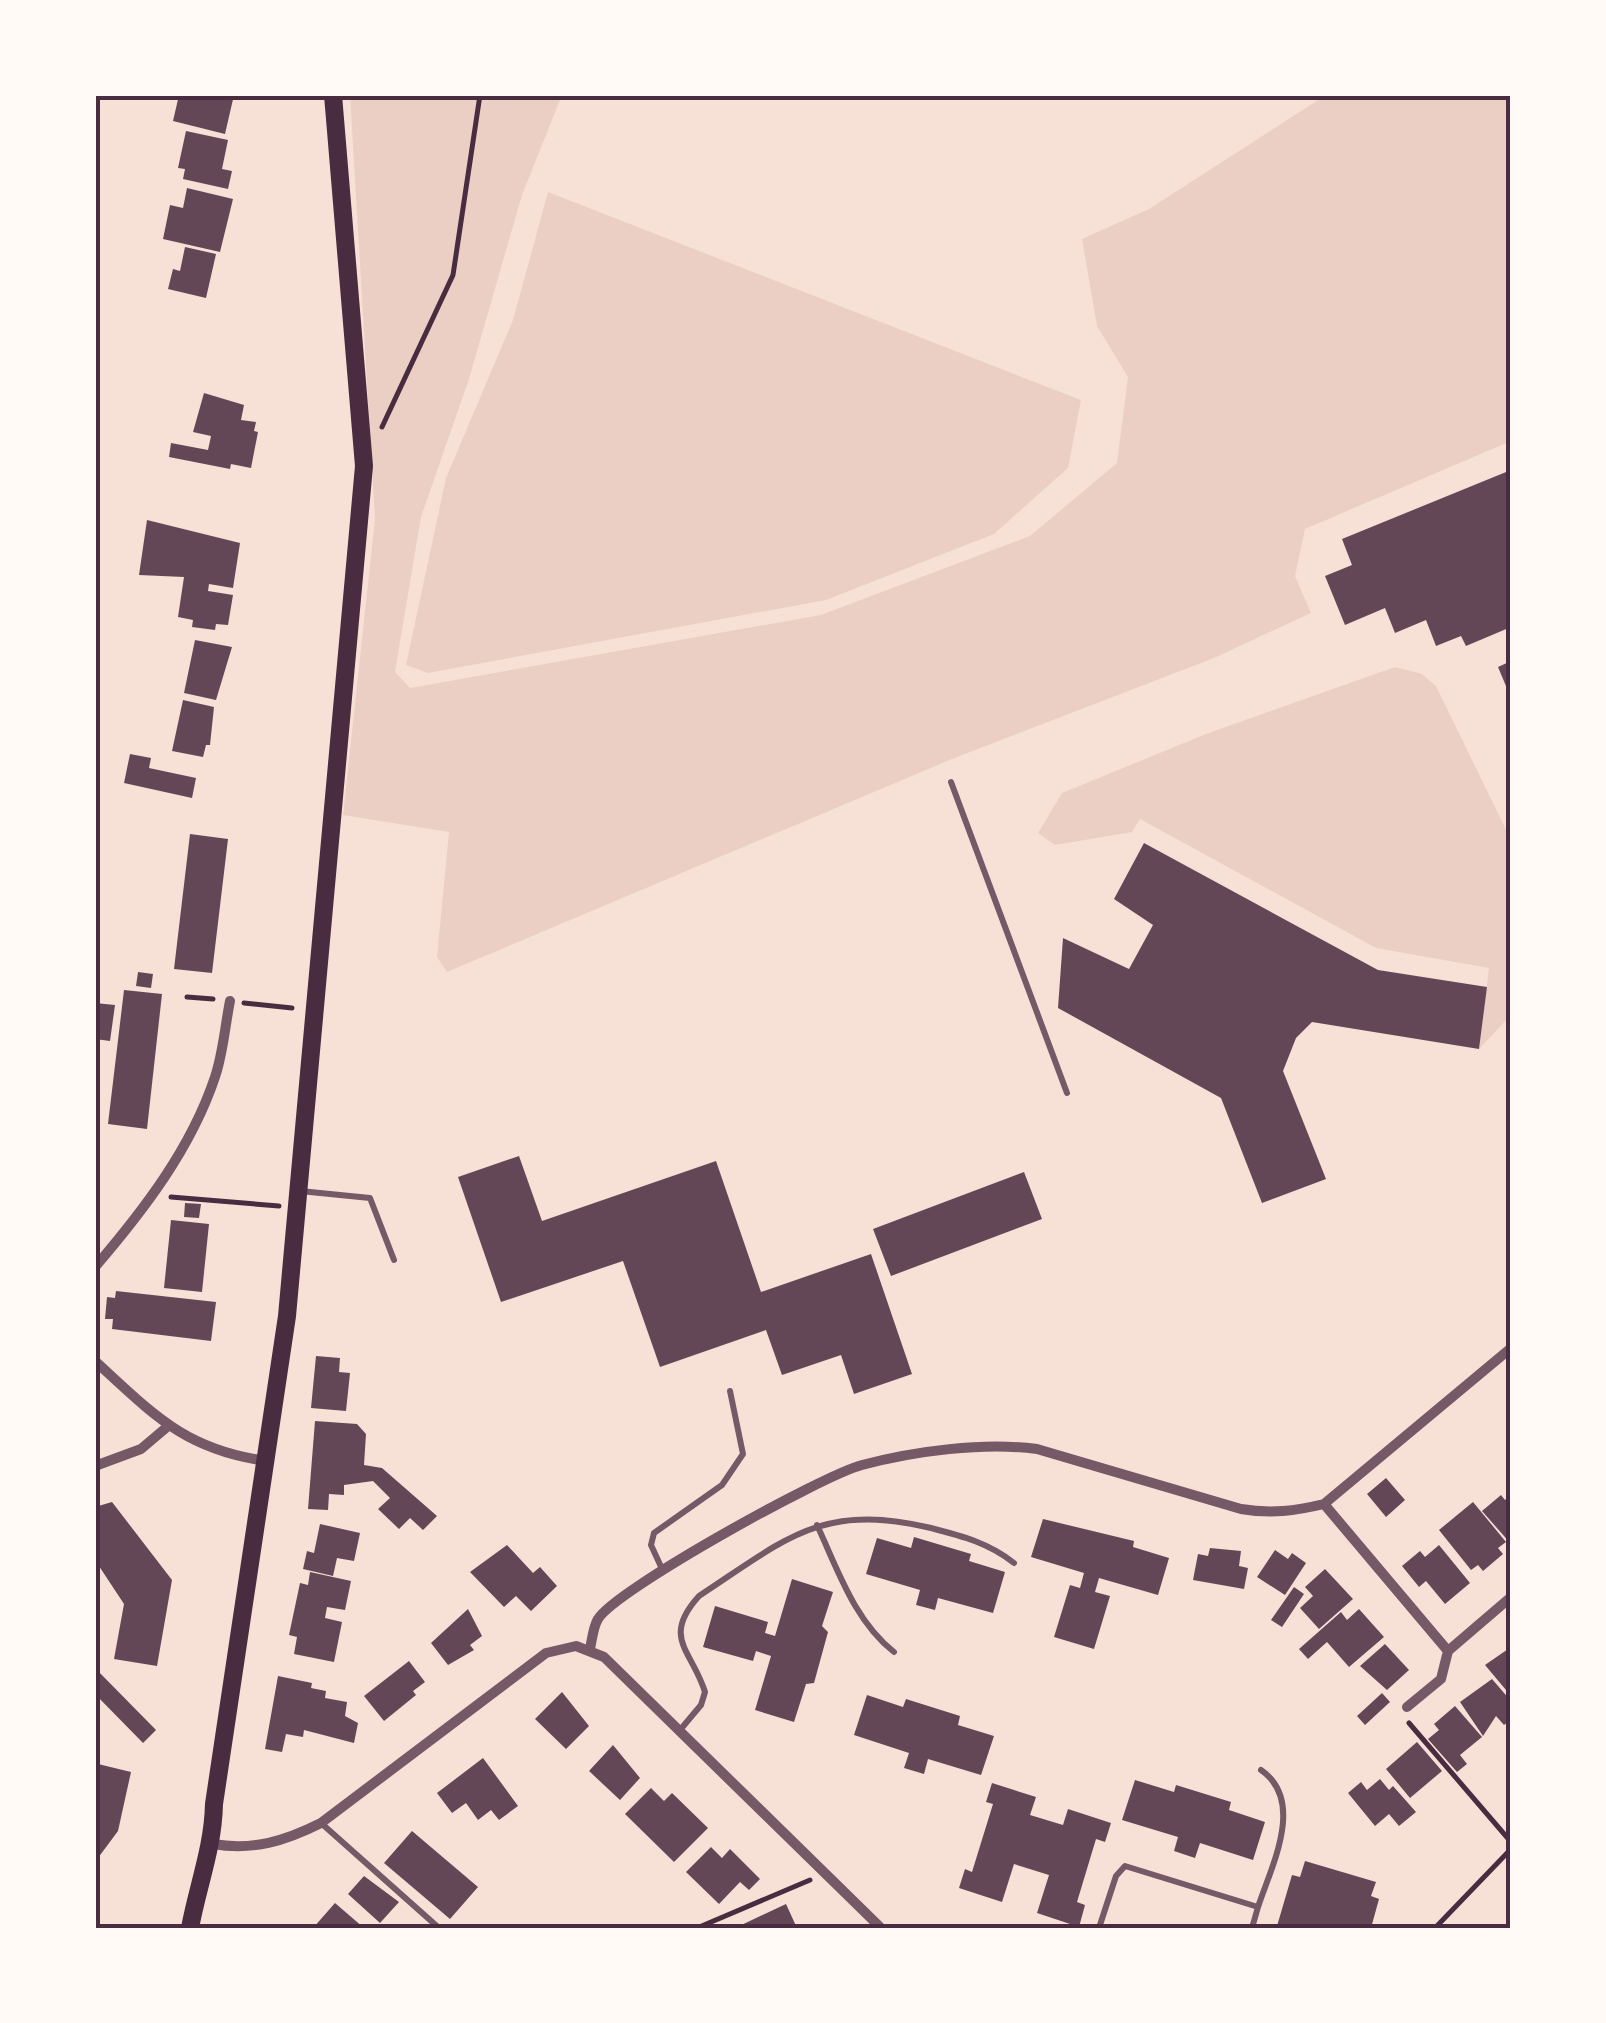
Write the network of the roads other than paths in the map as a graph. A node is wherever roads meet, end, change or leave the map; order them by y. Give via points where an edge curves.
1 (332, 95) edge
2 (951, 782) dead end
3 (230, 1001) road end
4 (1067, 1093) dead end
5 (298, 1200) junction
6 (394, 1260) dead end
7 (95, 1267) edge
8 (1511, 1348) edge
9 (95, 1362) edge
10 (730, 1390) dead end
11 (167, 1427) junction
12 (268, 1461) junction
13 (95, 1466) edge
14 (1324, 1504) junction
15 (816, 1524) junction
16 (1014, 1564) dead end
17 (663, 1572) junction
18 (1511, 1597) edge
19 (590, 1648) junction
20 (1448, 1651) junction
21 (894, 1652) dead end
22 (1406, 1707) road end
23 (679, 1731) junction
24 (1261, 1770) dead end
25 (321, 1823) junction
26 (213, 1844) junction
27 (1258, 1908) junction
28 (190, 1928) edge
29 (439, 1928) edge
30 (882, 1928) edge
31 (1099, 1928) edge
32 (1252, 1928) edge

1 - 5 main road via 364,466
2 - 4 lane
3 - 7 street via 216,1075 192,1130
5 - 6 lane via 370,1198
5 - 12 main road
8 - 14 street
9 - 11 street
10 - 17 lane via 743,1454 722,1485 654,1533 651,1545
11 - 12 street via 230,1456
11 - 13 street via 142,1449
12 - 26 main road
14 - 17 street via 1272,1514 1241,1510 1009,1445 860,1465 793,1493
14 - 20 street
15 - 16 lane via 858,1518 910,1523 970,1538
15 - 21 lane via 858,1614
15 - 23 lane via 689,1608 682,1620 683,1652 705,1692
17 - 19 street via 598,1617
18 - 20 street
19 - 23 street
19 - 25 street via 546,1654
20 - 22 street via 1441,1678
23 - 30 street
24 - 27 lane via 1277,1787 1284,1814
25 - 26 street via 263,1845
25 - 29 lane
26 - 28 main road
27 - 31 lane via 1124,1866
27 - 32 lane

